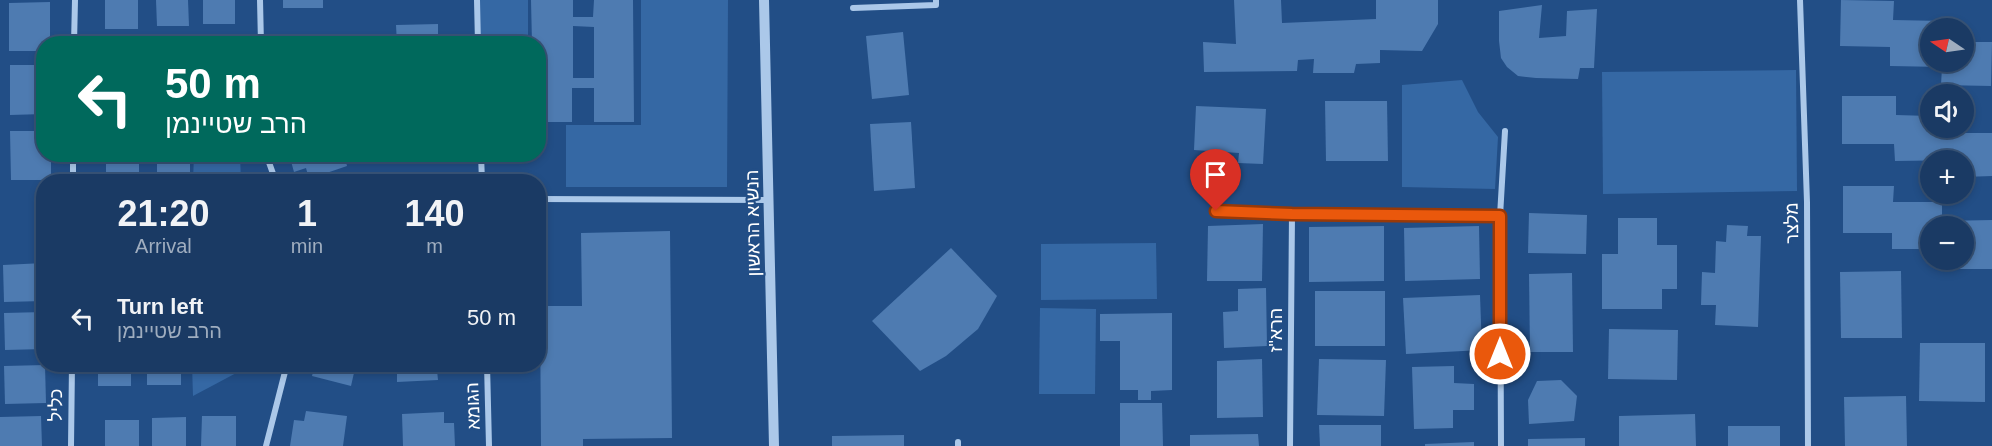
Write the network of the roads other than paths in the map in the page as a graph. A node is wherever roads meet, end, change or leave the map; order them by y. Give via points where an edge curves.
1 (75, 0) edge
2 (260, 0) edge
3 (477, 0) edge
4 (764, 0) edge
5 (936, 0) edge
6 (1800, 0) edge
7 (853, 8) dead end
8 (74, 36) edge
9 (261, 36) edge
10 (478, 36) edge
11 (1505, 132) dead end
12 (546, 199) edge
13 (769, 201) junction
14 (1216, 211) dead end
15 (1292, 214) junction
16 (1500, 216) junction
17 (72, 372) edge
18 (285, 372) edge
19 (487, 372) edge
20 (71, 446) edge
21 (266, 446) edge
22 (489, 446) edge
23 (774, 446) edge
24 (1290, 446) edge
25 (1501, 446) edge
26 (1808, 446) edge

1 - 8 street
2 - 9 street
3 - 10 street
4 - 13 street, הנשיא הראשון
5 - 7 street via 936,5
6 - 26 street, מלצר via 1807,202
11 - 16 street
12 - 13 street
13 - 23 street, הנשיא הראשון
14 - 15 street
15 - 16 street
15 - 24 street, הרא"ז
16 - 25 street
17 - 20 street, כליל
18 - 21 street
19 - 22 street, הגומא

